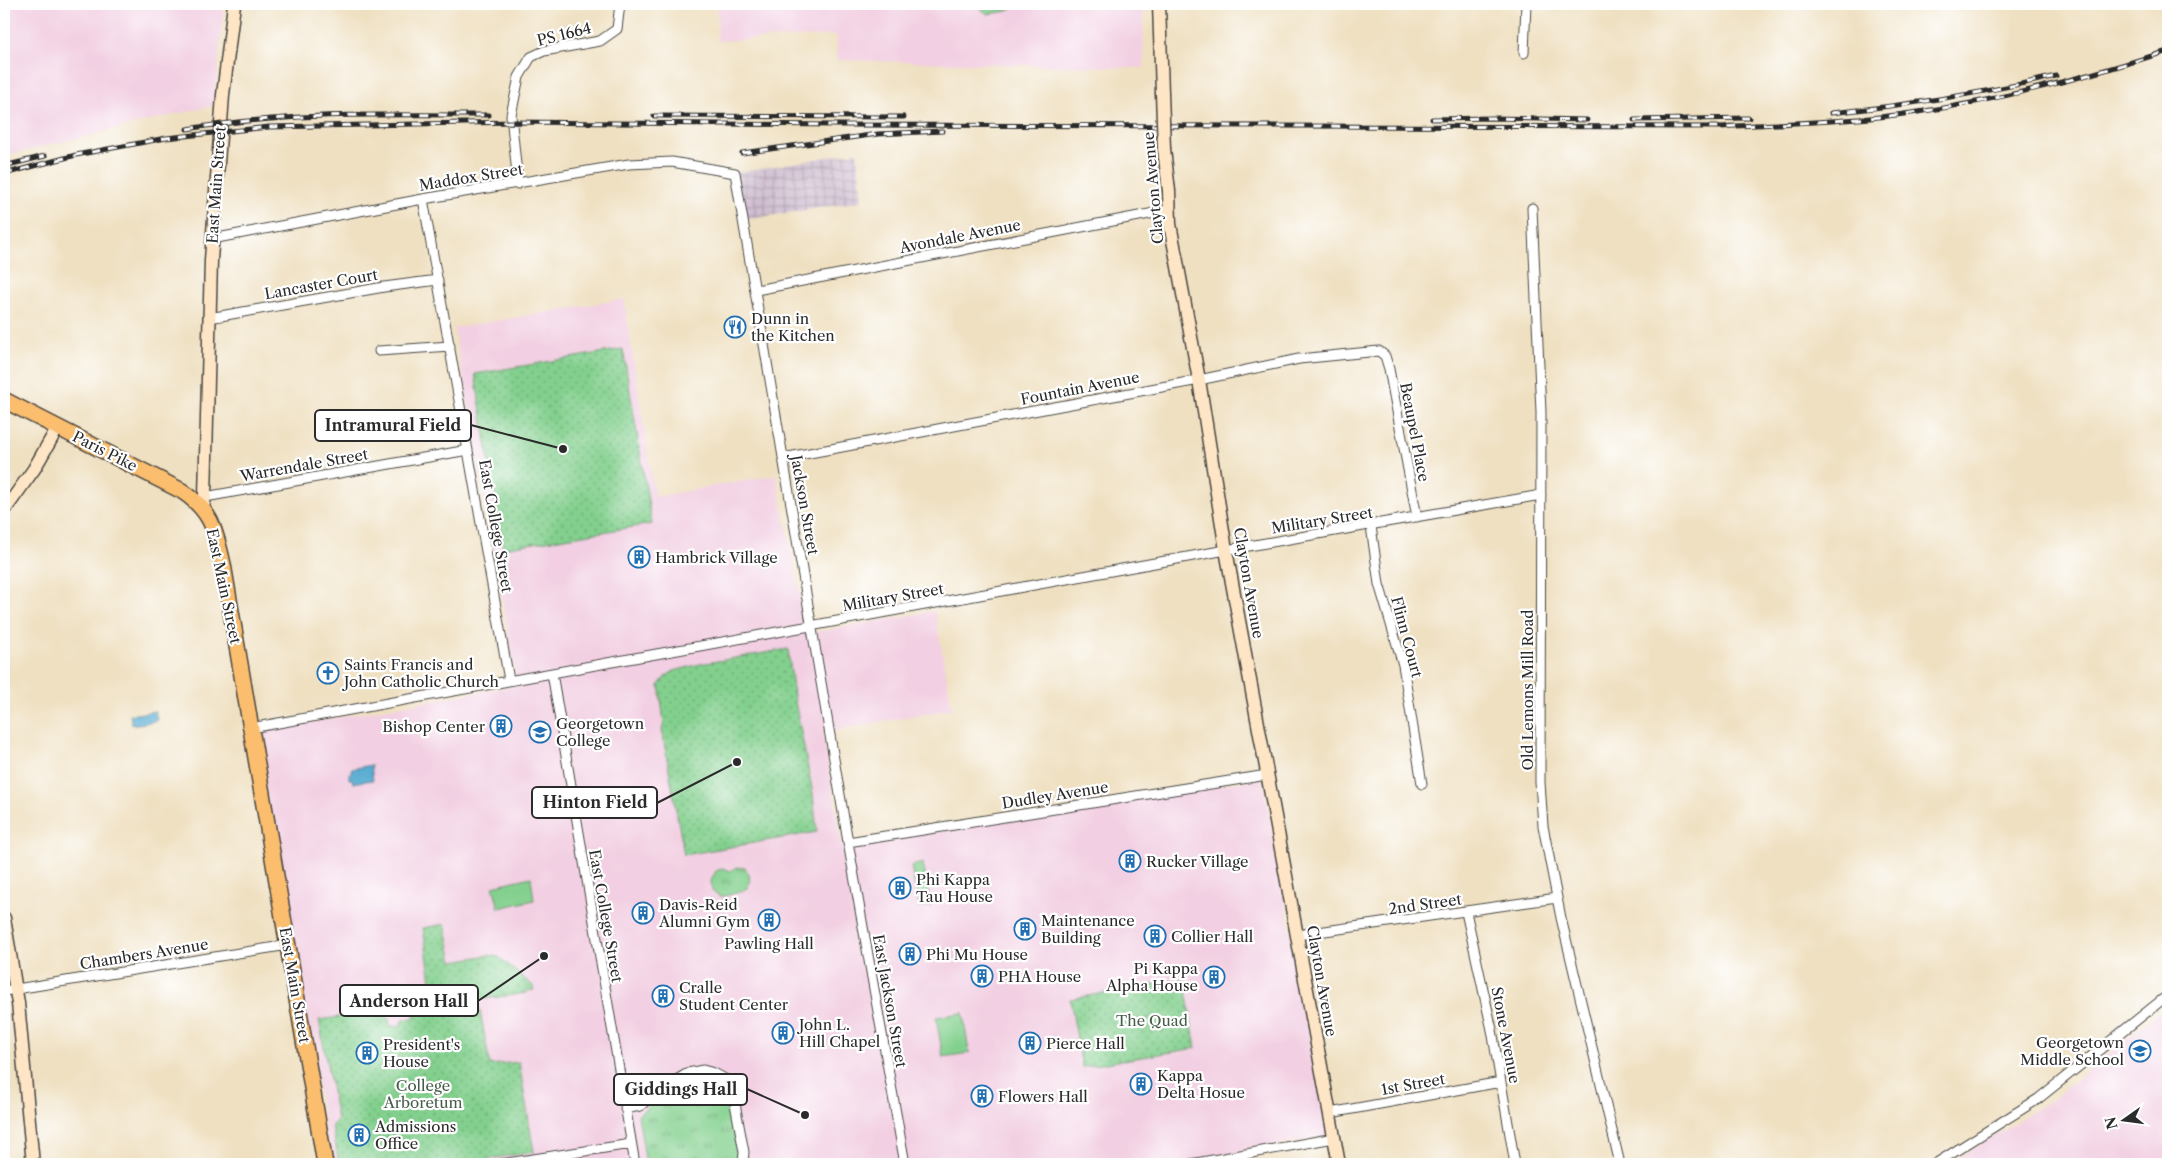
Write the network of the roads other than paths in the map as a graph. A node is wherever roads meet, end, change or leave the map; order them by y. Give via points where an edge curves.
1 (234, 4) edge
2 (620, 4) edge
3 (1159, 4) edge
4 (1526, 4) edge
5 (1524, 52) dead end
6 (735, 173) joint
7 (518, 184) junction
8 (424, 199) junction
9 (1532, 208) dead end
10 (1170, 210) junction
11 (212, 239) junction
12 (438, 280) junction
13 (756, 290) junction
14 (209, 318) junction
15 (450, 346) junction
16 (379, 351) dead end
17 (1382, 353) joint
18 (1199, 380) junction
19 (4, 400) edge
20 (58, 427) junction
21 (468, 450) junction
22 (783, 458) junction
23 (1541, 495) junction
24 (204, 502) junction
25 (4, 511) edge
26 (1417, 517) junction
27 (1371, 526) junction
28 (1226, 550) junction
29 (812, 626) junction
30 (552, 673) junction
31 (509, 680) junction
32 (251, 728) junction
33 (1267, 775) junction
34 (1422, 784) dead end
35 (848, 842) junction
36 (1557, 898) junction
37 (1466, 912) junction
38 (4, 918) edge
39 (1297, 936) junction
40 (288, 945) junction
41 (10, 990) edge
42 (2168, 995) edge
43 (1501, 1082) junction
44 (625, 1109) junction
45 (1330, 1113) junction
46 (1334, 1138) junction
47 (631, 1144) junction
48 (33, 1164) edge
49 (326, 1164) edge
50 (500, 1164) edge
51 (635, 1164) edge
52 (743, 1164) edge
53 (905, 1164) edge
54 (1191, 1164) edge
55 (1339, 1164) edge
56 (1515, 1164) edge
57 (1620, 1164) edge
58 (1936, 1164) edge

1 - 11 street, East Main Street via 222,95
2 - 7 street, PS 1664 via 617,29 600,41 544,51 531,57 519,77 511,115
3 - 10 street, Clayton Avenue, bridge via 1164,149
4 - 5 street
6 - 7 street, Maddox Street via 672,162 629,164
6 - 13 street, Jackson Street
7 - 8 street, Maddox Street
8 - 11 street, Maddox Street
8 - 12 street, East College Street
9 - 23 street, Old Lemons Mill Road via 1541,412
10 - 13 street, Avondale Avenue
10 - 18 street, Clayton Avenue
11 - 14 street, East Main Street
12 - 14 street, Lancaster Court
12 - 15 street, East College Street
13 - 22 street, Jackson Street
14 - 24 street, East Main Street
15 - 16 street
15 - 21 street, East College Street
17 - 18 street, Fountain Avenue via 1372,351 1299,359
17 - 26 street, Beaupel Place via 1389,369
18 - 22 street, Fountain Avenue
18 - 28 street, Clayton Avenue
19 - 20 main road, Paris Pike
20 - 24 main road, Paris Pike
20 - 25 street via 34,469
21 - 24 street, Warrendale Street
21 - 31 street, East College Street
22 - 29 street, Jackson Street
23 - 26 street, Military Street
23 - 36 street, Old Lemons Mill Road via 1540,782 1543,826
24 - 32 main road, East Main Street via 223,564
26 - 27 street, Military Street
27 - 28 street, Military Street
27 - 34 street, Flinn Court via 1379,584 1404,665
28 - 29 street, Military Street
28 - 33 street, Clayton Avenue
29 - 30 street, Military Street
29 - 35 street, Jackson Street
30 - 31 street, Military Street
30 - 44 street, East College Street
31 - 32 street, Military Street
32 - 40 main road, East Main Street
33 - 35 street, Dudley Avenue
33 - 39 street, Clayton Avenue
35 - 53 street, East Jackson Street
36 - 37 street, 2nd Street
36 - 57 street, Old Lemons Mill Road
37 - 39 street, 2nd Street
37 - 43 street, Stone Avenue
38 - 41 street
39 - 45 street, Clayton Avenue
40 - 41 street, Chambers Avenue
40 - 49 main road, East Main Street
41 - 48 street
42 - 58 street via 2038,1099
43 - 45 street, 1st Street
43 - 56 street, Stone Avenue
44 - 47 street, East College Street
44 - 52 street via 640,1106 688,1073 703,1070 720,1075 733,1093 744,1152
45 - 46 street, Clayton Avenue
46 - 54 street
46 - 55 street, Clayton Avenue
47 - 50 street
47 - 51 street, East College Street

